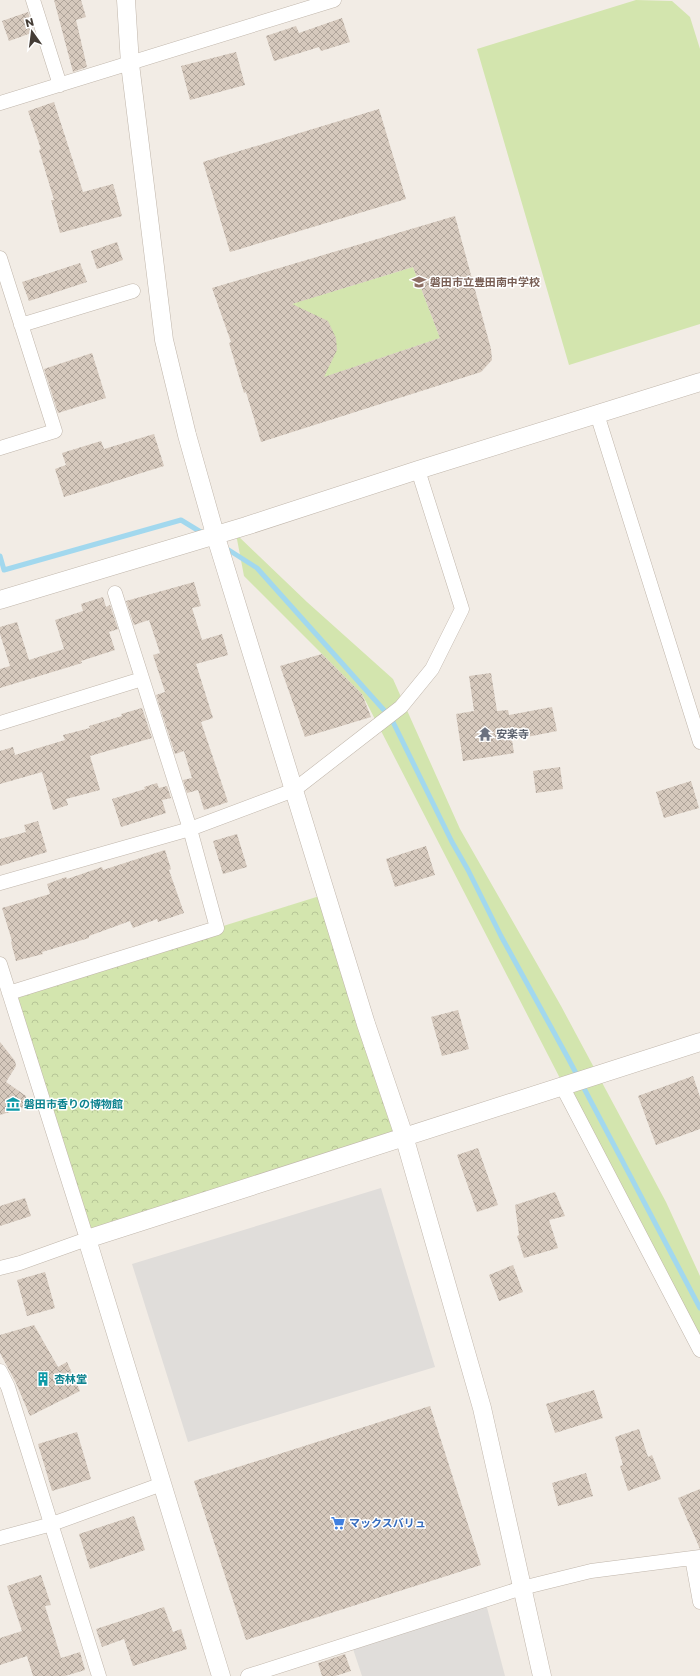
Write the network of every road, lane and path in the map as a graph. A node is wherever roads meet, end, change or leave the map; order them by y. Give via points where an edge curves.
1 (33, 0) edge
2 (126, 0) edge
3 (334, 0) edge
4 (130, 64) junction
5 (60, 85) junction
6 (0, 103) edge
7 (0, 258) edge
8 (133, 291) dead end
9 (21, 325) junction
10 (700, 382) edge
11 (597, 414) junction
12 (0, 448) edge
13 (418, 470) junction
14 (215, 534) junction
15 (115, 593) dead end
16 (1, 597) edge
17 (142, 679) junction
18 (0, 723) edge
19 (700, 742) edge
20 (294, 790) junction
21 (190, 829) junction
22 (0, 883) edge
23 (0, 964) edge
24 (9, 993) junction
25 (700, 1042) edge
26 (562, 1086) junction
27 (404, 1136) junction
28 (87, 1239) junction
29 (0, 1268) edge
30 (700, 1350) edge
31 (0, 1371) edge
32 (162, 1484) junction
33 (52, 1524) junction
34 (0, 1538) edge
35 (696, 1557) edge
36 (522, 1588) junction
37 (700, 1602) edge
38 (100, 1676) edge
39 (221, 1676) edge
40 (248, 1676) edge
41 (542, 1676) edge

1 - 5 street
2 - 4 street
3 - 4 street
4 - 5 street
4 - 14 street via 164,340
5 - 6 street
7 - 9 street
8 - 9 street
9 - 12 street via 55,431
10 - 11 street
11 - 13 street
11 - 19 street
13 - 14 street
13 - 20 street via 462,609 432,669 401,707
14 - 16 street
14 - 20 street
15 - 17 street
17 - 18 street
17 - 21 street
20 - 21 street
20 - 27 street via 366,1024
21 - 22 street
21 - 24 street via 217,928
23 - 24 street
24 - 28 street
25 - 26 street
26 - 27 street
26 - 30 street
27 - 28 street
27 - 36 street via 482,1408
28 - 29 street
28 - 32 street
31 - 33 street via 8,1387
32 - 33 street
32 - 39 street
33 - 34 street
33 - 38 street
35 - 36 street via 591,1571
35 - 37 street
36 - 40 street
36 - 41 street

